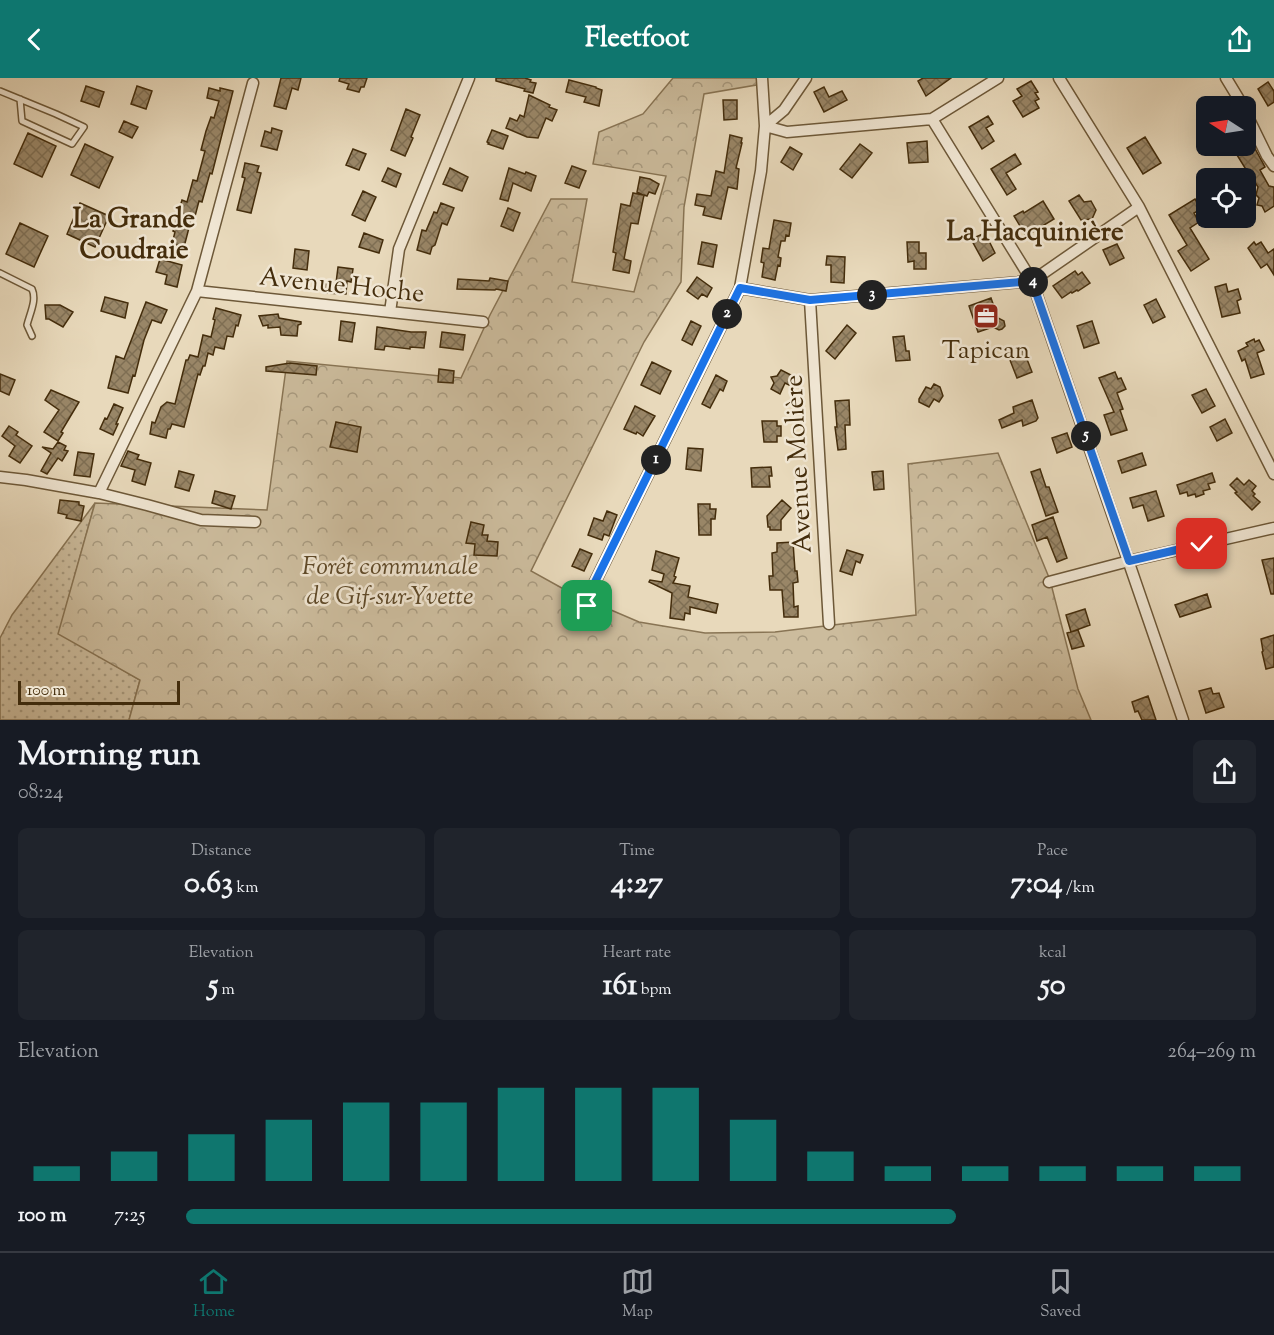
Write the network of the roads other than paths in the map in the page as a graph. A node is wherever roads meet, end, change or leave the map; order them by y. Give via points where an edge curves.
1 (469, 78) edge
2 (762, 78) edge
3 (806, 78) edge
4 (998, 78) edge
5 (1059, 78) edge
6 (1226, 78) edge
7 (253, 83) dead end
8 (0, 91) edge
9 (1237, 96) edge
10 (20, 99) junction
11 (932, 118) junction
12 (765, 126) junction
13 (1256, 134) edge
14 (1274, 166) edge
15 (1139, 207) junction
16 (0, 273) edge
17 (1032, 281) junction
18 (740, 288) junction
19 (197, 291) junction
20 (810, 300) junction
21 (390, 312) junction
22 (483, 322) dead end
23 (32, 336) dead end
24 (1274, 474) edge
25 (0, 477) edge
26 (99, 493) junction
27 (255, 522) dead end
28 (1274, 528) edge
29 (1129, 561) junction
30 (1049, 582) dead end
31 (587, 606) dead end
32 (829, 624) dead end
33 (1183, 720) edge

1 - 21 street via 399,249
2 - 12 street
3 - 12 street via 784,110
4 - 11 street
5 - 15 street
6 - 9 street
7 - 19 street
8 - 10 lane
10 - 10 lane via 56,114 84,128 72,144 22,121
11 - 12 street via 787,132
11 - 17 street
12 - 18 street
13 - 14 street
15 - 17 street
15 - 24 street
16 - 23 lane via 32,289 34,299 27,325
17 - 20 street
17 - 29 street
18 - 20 street
18 - 31 street via 593,586
19 - 21 street, Avenue Hoche
19 - 26 street
20 - 32 street, Avenue Molière
21 - 22 street, Avenue Hoche
25 - 26 street
26 - 27 street via 201,520
28 - 29 street
29 - 30 street
29 - 33 street

